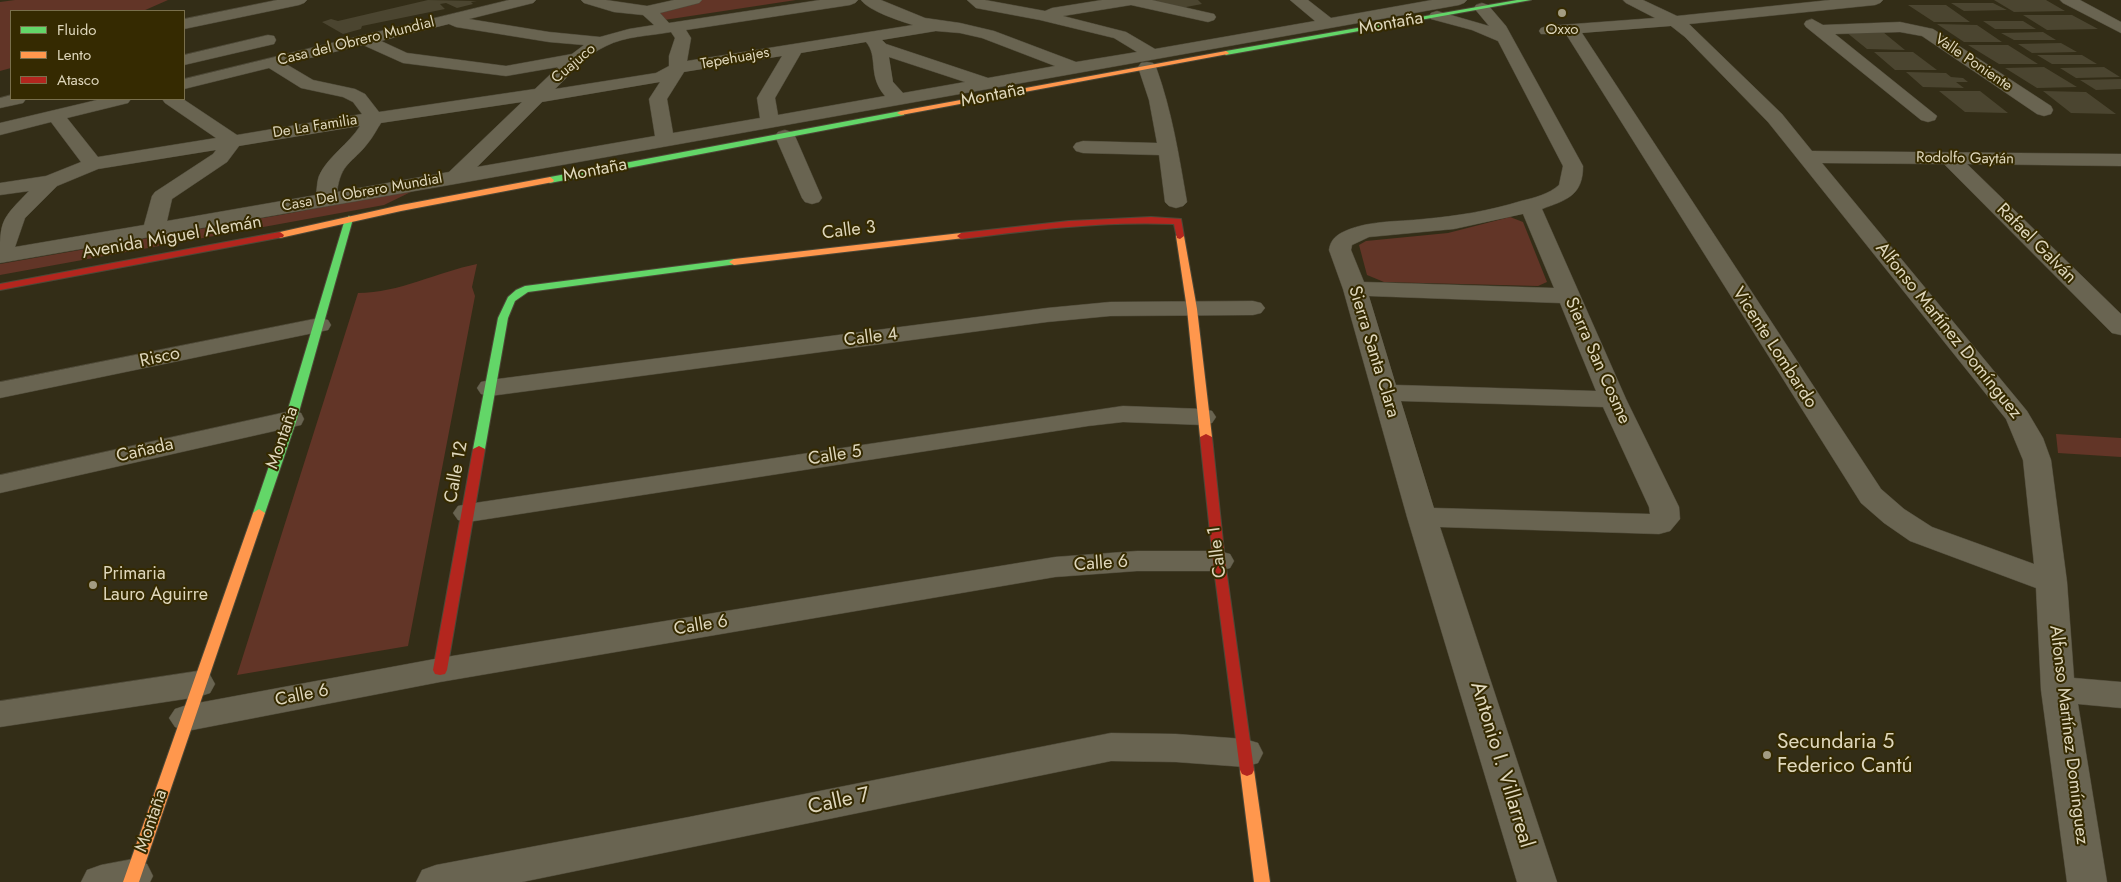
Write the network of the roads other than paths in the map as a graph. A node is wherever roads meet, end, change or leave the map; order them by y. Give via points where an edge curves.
1 (231, 0) edge
2 (299, 0) edge
3 (528, 0) edge
4 (589, 0) edge
5 (694, 0) edge
6 (843, 0) edge
7 (869, 0) edge
8 (975, 0) edge
9 (1131, 0) edge
10 (1203, 0) edge
11 (1298, 0) edge
12 (1459, 0) edge
13 (1528, 0) edge
14 (1631, 0) edge
15 (1875, 0) edge
16 (2068, 0) edge
17 (2095, 0) edge
18 (1809, 6) junction
19 (1482, 8) junction
20 (1788, 8) junction
21 (1391, 11) edge
22 (769, 14) junction
23 (2121, 14) edge
24 (1040, 15) junction
25 (185, 16) edge
26 (1437, 16) junction
27 (1208, 18) junction
28 (444, 20) junction
29 (661, 21) junction
30 (1676, 21) junction
31 (1328, 23) junction
32 (185, 24) edge
33 (936, 26) junction
34 (960, 28) junction
35 (2121, 28) edge
36 (1838, 29) junction
37 (1819, 30) junction
38 (1249, 37) junction
39 (1504, 38) junction
40 (364, 39) junction
41 (569, 39) junction
42 (795, 39) junction
43 (268, 40) dead end
44 (600, 42) junction
45 (875, 42) junction
46 (1196, 53) junction
47 (577, 58) junction
48 (185, 60) edge
49 (1150, 61) junction
50 (270, 62) junction
51 (455, 64) junction
52 (678, 68) junction
53 (1076, 68) junction
54 (185, 84) edge
55 (987, 84) junction
56 (537, 96) junction
57 (499, 99) junction
58 (900, 99) junction
59 (13, 100) edge
60 (118, 100) edge
61 (172, 100) edge
62 (0, 103) edge
63 (2044, 110) dead end
64 (56, 115) junction
65 (1928, 116) dead end
66 (374, 118) junction
67 (770, 121) junction
68 (0, 129) edge
69 (785, 136) junction
70 (233, 141) junction
71 (665, 141) junction
72 (1083, 147) dead end
73 (1168, 149) junction
74 (1808, 157) junction
75 (1950, 159) junction
76 (2101, 160) junction
77 (2121, 160) edge
78 (93, 164) junction
79 (458, 177) junction
80 (2121, 177) edge
81 (50, 182) junction
82 (0, 189) edge
83 (812, 198) dead end
84 (326, 200) junction
85 (1530, 206) junction
86 (401, 208) junction
87 (1177, 211) junction
88 (348, 219) junction
89 (154, 229) junction
90 (1, 256) edge
91 (0, 287) edge
92 (1355, 289) junction
93 (525, 290) joint
94 (1568, 296) junction
95 (1253, 308) dead end
96 (1192, 309) junction
97 (319, 325) junction
98 (2121, 328) edge
99 (490, 388) junction
100 (0, 390) edge
101 (1386, 393) junction
102 (1613, 399) junction
103 (1203, 417) junction
104 (291, 419) junction
105 (0, 484) edge
106 (468, 514) junction
107 (1422, 517) junction
108 (1219, 561) junction
109 (2050, 582) junction
110 (1465, 648) joint
111 (440, 670) junction
112 (198, 684) junction
113 (2058, 690) junction
114 (2121, 695) edge
115 (0, 714) edge
116 (187, 718) junction
117 (1245, 753) junction
118 (122, 880) edge
119 (2092, 881) edge
120 (436, 882) edge
121 (1262, 882) edge
122 (1537, 882) edge

1 - 25 street
2 - 32 street
3 - 28 street, Casa del Obrero Mundial
4 - 29 street
5 - 29 street
6 - 22 street, Cuajuco
7 - 33 street via 893,13
8 - 24 street via 982,5
9 - 24 street
9 - 27 street
10 - 27 street via 1209,7
11 - 31 street
12 - 21 street, Montaña
13 - 19 street, Montaña
14 - 30 street, Alfonso Martínez Domínguez
15 - 18 street
16 - 35 street
17 - 23 street
18 - 20 street
18 - 36 street
19 - 26 street, Montaña
19 - 39 street
20 - 30 street
20 - 37 street
21 - 26 street, Montaña
21 - 31 street, Montaña
21 - 46 street, Montaña
22 - 29 street, Cuajuco
22 - 42 street
24 - 34 street
24 - 49 street via 1120,35
26 - 39 street
27 - 38 street
28 - 40 street, Casa del Obrero Mundial
28 - 41 street
29 - 41 street
29 - 44 street, Cuajuco
29 - 52 street via 683,38
30 - 74 street, Alfonso Martínez Domínguez via 1776,118
30 - 109 street, Vicente Lombardo via 1559,30 1871,496 1921,534
31 - 38 street, Montaña
33 - 34 street
33 - 45 street, Tepehuajes
34 - 53 street
36 - 37 street, Valle Poniente
36 - 63 street, Valle Poniente via 1900,27 1927,32
37 - 65 street
38 - 46 street, Montaña
39 - 85 street via 1573,166 1570,184 1563,194
40 - 50 street, Casa del Obrero Mundial
40 - 51 street via 403,58
41 - 44 street
42 - 45 street, Tepehuajes
42 - 52 street, Tepehuajes
42 - 67 street via 766,98
43 - 48 street
44 - 47 street, Cuajuco
45 - 55 street
45 - 58 street via 883,81
46 - 49 street, Montaña
47 - 51 street via 506,71
47 - 56 street, Cuajuco
49 - 53 street, Montaña
49 - 69 street, Montaña
49 - 73 street, Calle 1
50 - 54 street, Casa del Obrero Mundial
50 - 66 street via 307,84 359,98
51 - 57 street
52 - 56 street, Tepehuajes via 661,77
52 - 71 street via 658,99
53 - 55 street, Montaña
55 - 58 street, Montaña
56 - 57 street, De La Familia
56 - 79 street, Cuajuco
57 - 66 street, De La Familia
58 - 67 street, Montaña
59 - 62 street
60 - 64 street
61 - 70 street
64 - 68 street
64 - 78 street
66 - 70 street, De La Familia
66 - 84 street via 361,140 329,176
67 - 71 street, Montaña
69 - 83 street
69 - 86 street, Montaña
70 - 78 street, De La Familia
70 - 89 street via 220,158 162,196
71 - 79 street, Montaña
72 - 73 street
73 - 87 street, Calle 1
74 - 75 street, Rodolfo Gaytán
74 - 109 street, Alfonso Martínez Domínguez via 2018,417 2037,460
75 - 76 street, Rodolfo Gaytán
75 - 98 street, Rafael Galván
76 - 77 street, Rodolfo Gaytán
76 - 80 street
78 - 81 street, De La Familia
79 - 84 street, Casa Del Obrero Mundial
79 - 86 street, Cuajuco
81 - 82 street
81 - 90 street via 15,216
84 - 89 street, Casa Del Obrero Mundial
85 - 92 street, Sierra Santa Clara via 1347,236 1340,250
85 - 94 street, Sierra San Cosme
86 - 88 street, Montaña
87 - 93 street, Calle 3 via 1139,219 1085,222 592,279
87 - 96 street, Calle 1
88 - 91 street, Avenida Miguel Alemán via 260,240
88 - 97 street, Montaña
89 - 90 street, Casa Del Obrero Mundial
92 - 94 street
92 - 101 street, Sierra Santa Clara
93 - 99 street, Calle 12 via 516,293 505,307
94 - 102 street, Sierra San Cosme
95 - 96 street, Calle 4
96 - 99 street, Calle 4 via 1110,309 1046,315
96 - 103 street, Calle 1
97 - 100 street, Risco
97 - 104 street, Montaña
99 - 106 street, Calle 12
101 - 102 street
101 - 107 street, Sierra Santa Clara
102 - 107 street, Sierra San Cosme via 1664,507 1665,519 1659,524
103 - 106 street, Calle 5 via 1123,414 1088,418
103 - 108 street, Calle 1
104 - 105 street, Cañada
104 - 112 street, Montaña
106 - 111 street, Calle 12
107 - 110 street, Sierra Santa Clara
108 - 111 street, Calle 6 via 1137,561 1055,567
108 - 117 street, Calle 1
109 - 113 street, Alfonso Martínez Domínguez
110 - 122 street, Antonio I. Villarreal
111 - 116 street, Calle 6
112 - 115 street
112 - 116 street, Montaña
113 - 114 street
113 - 119 street, Alfonso Martínez Domínguez
116 - 118 street, Montaña
117 - 120 street, Calle 7 via 1110,747
117 - 121 street, Calle 1

